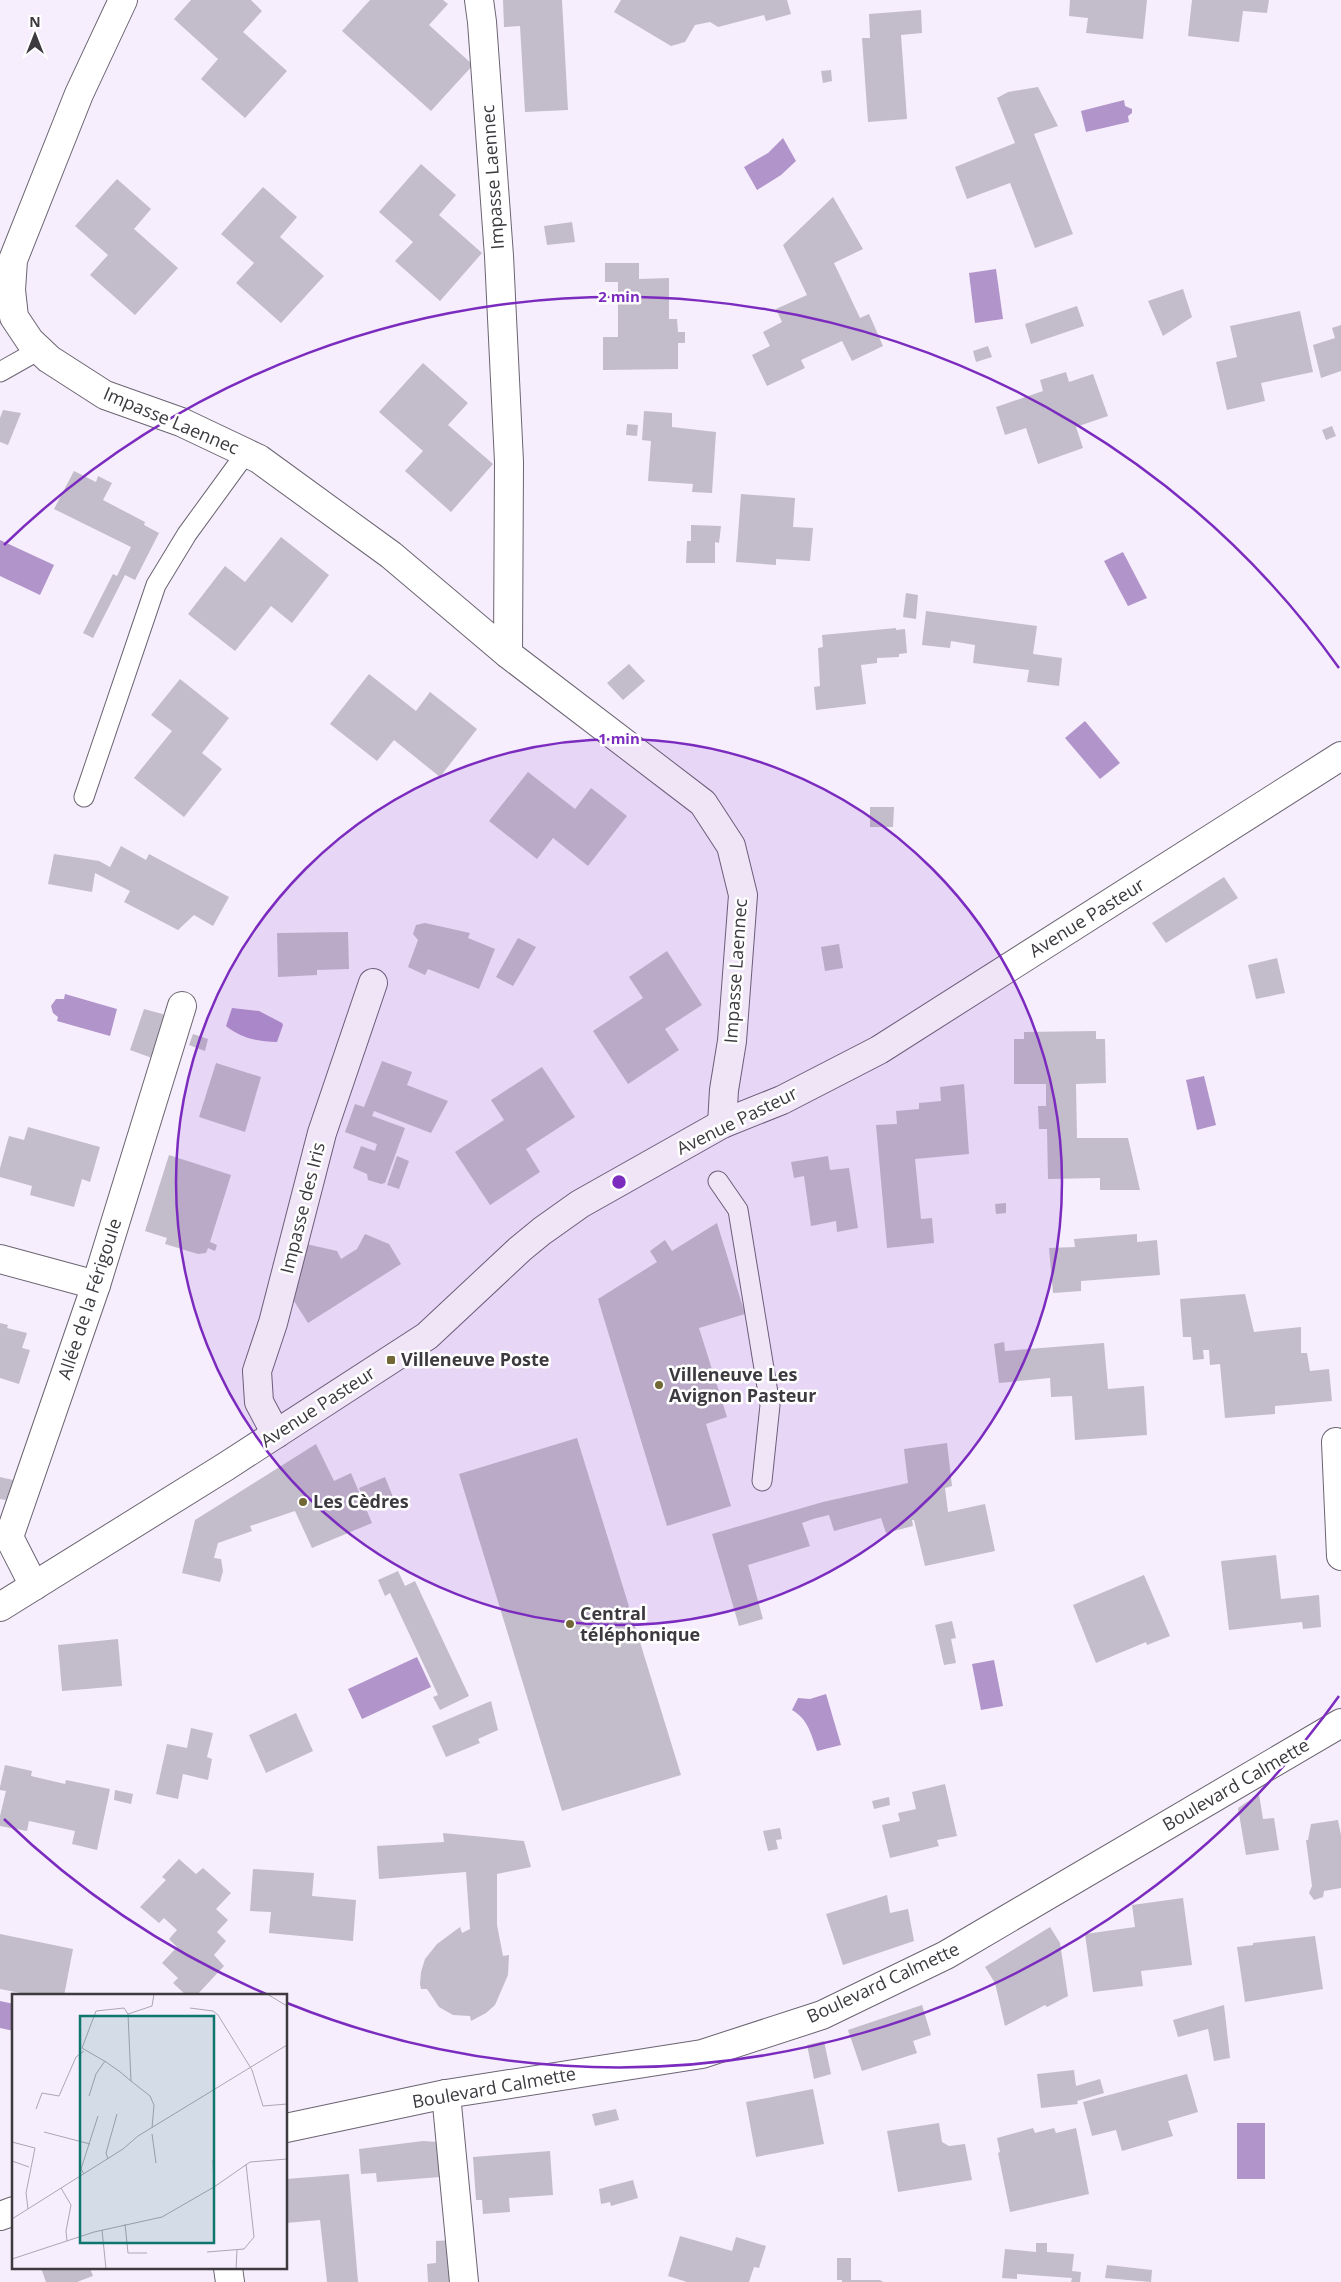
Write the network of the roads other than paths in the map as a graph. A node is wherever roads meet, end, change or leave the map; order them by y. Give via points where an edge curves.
1 (123, 0) edge
2 (479, 0) edge
3 (39, 350) junction
4 (0, 372) edge
5 (246, 453) junction
6 (508, 654) junction
7 (1341, 756) edge
8 (84, 797) dead end
9 (372, 983) dead end
10 (182, 1006) dead end
11 (722, 1124) junction
12 (718, 1181) dead end
13 (0, 1259) edge
14 (96, 1285) junction
15 (276, 1434) junction
16 (1336, 1442) dead end
17 (762, 1481) dead end
18 (1341, 1556) edge
19 (34, 1586) junction
20 (0, 1607) edge
21 (1341, 1723) edge
22 (446, 2094) junction
23 (288, 2128) edge
24 (12, 2212) edge
25 (0, 2216) edge
26 (464, 2282) edge

1 - 3 street, Impasse Laennec via 78,94 13,260 10,290 14,317
2 - 6 street, Impasse Laennec via 499,256 508,442
3 - 4 lane
3 - 5 street, Impasse Laennec via 105,395 181,422
5 - 6 street, Impasse Laennec via 259,459 391,555
5 - 8 lane via 187,534 156,585
6 - 11 street, Impasse Laennec via 703,802 731,846 743,895
7 - 11 street, Avenue Pasteur via 879,1050 782,1100
9 - 15 street, Impasse des Iris via 322,1133 274,1323 257,1371 259,1402
10 - 14 street, Allée de la Férigoule
11 - 15 street, Avenue Pasteur via 580,1204 542,1230 427,1336
12 - 17 lane via 738,1210 770,1405
13 - 14 street
14 - 19 street, Allée de la Férigoule via 9,1537
15 - 19 street, Avenue Pasteur
16 - 18 street
19 - 20 street, Avenue Pasteur
21 - 22 street, Boulevard Calmette via 946,1956 822,2014 702,2054
22 - 23 street, Boulevard Calmette
22 - 26 street
24 - 25 street

